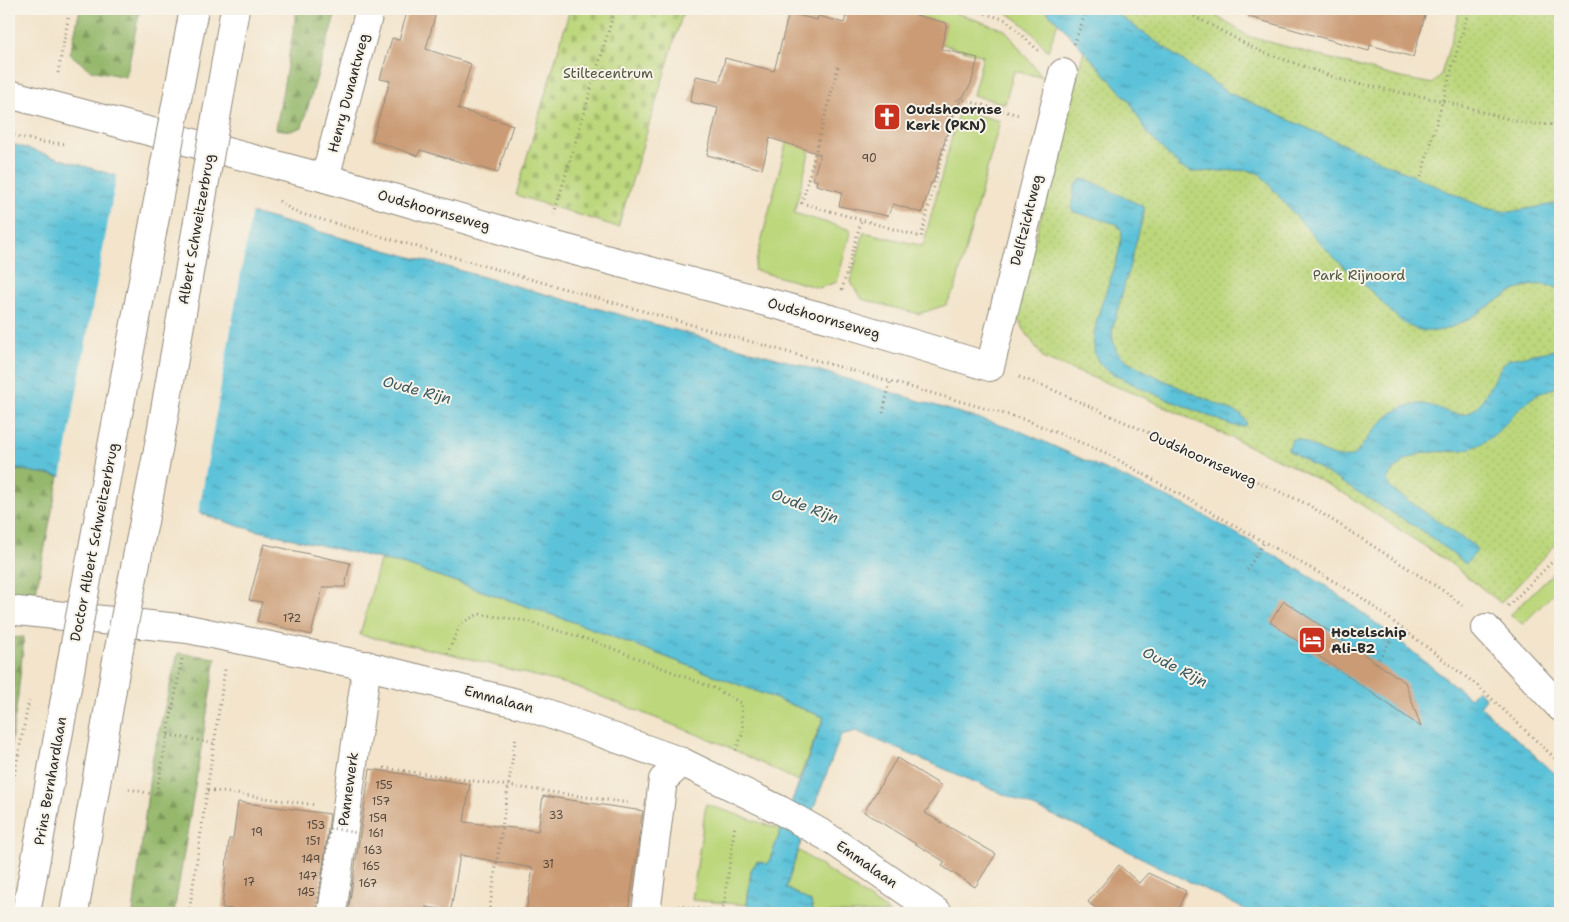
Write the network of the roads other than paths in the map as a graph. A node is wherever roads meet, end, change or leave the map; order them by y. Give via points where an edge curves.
1 (194, 9) edge
2 (235, 9) edge
3 (370, 9) edge
4 (1063, 73) road end
5 (9, 94) edge
6 (325, 178) junction
7 (990, 367) joint
8 (11, 611) edge
9 (1486, 628) road end
10 (74, 649) joint
11 (367, 665) junction
12 (1560, 707) edge
13 (682, 762) junction
14 (646, 908) edge
15 (26, 913) edge
16 (74, 913) edge
17 (332, 913) edge
18 (938, 913) edge

1 - 10 street, Doctor Albert Schweitzerbrug, bridge
2 - 16 street, Albert Schweitzerbrug, bridge
3 - 6 street, Henry Dunantweg
4 - 7 street, Delftzichtweg
5 - 6 street, Oudshoornseweg
6 - 7 street, Oudshoornseweg via 545,243 834,320
8 - 11 street, Emmalaan via 188,629
9 - 12 street
10 - 15 street, Prins Bernhardlaan
11 - 13 street, Emmalaan via 521,704
11 - 17 street, Pannewerk via 351,821
13 - 14 street via 663,780
13 - 18 street, Emmalaan via 826,836

